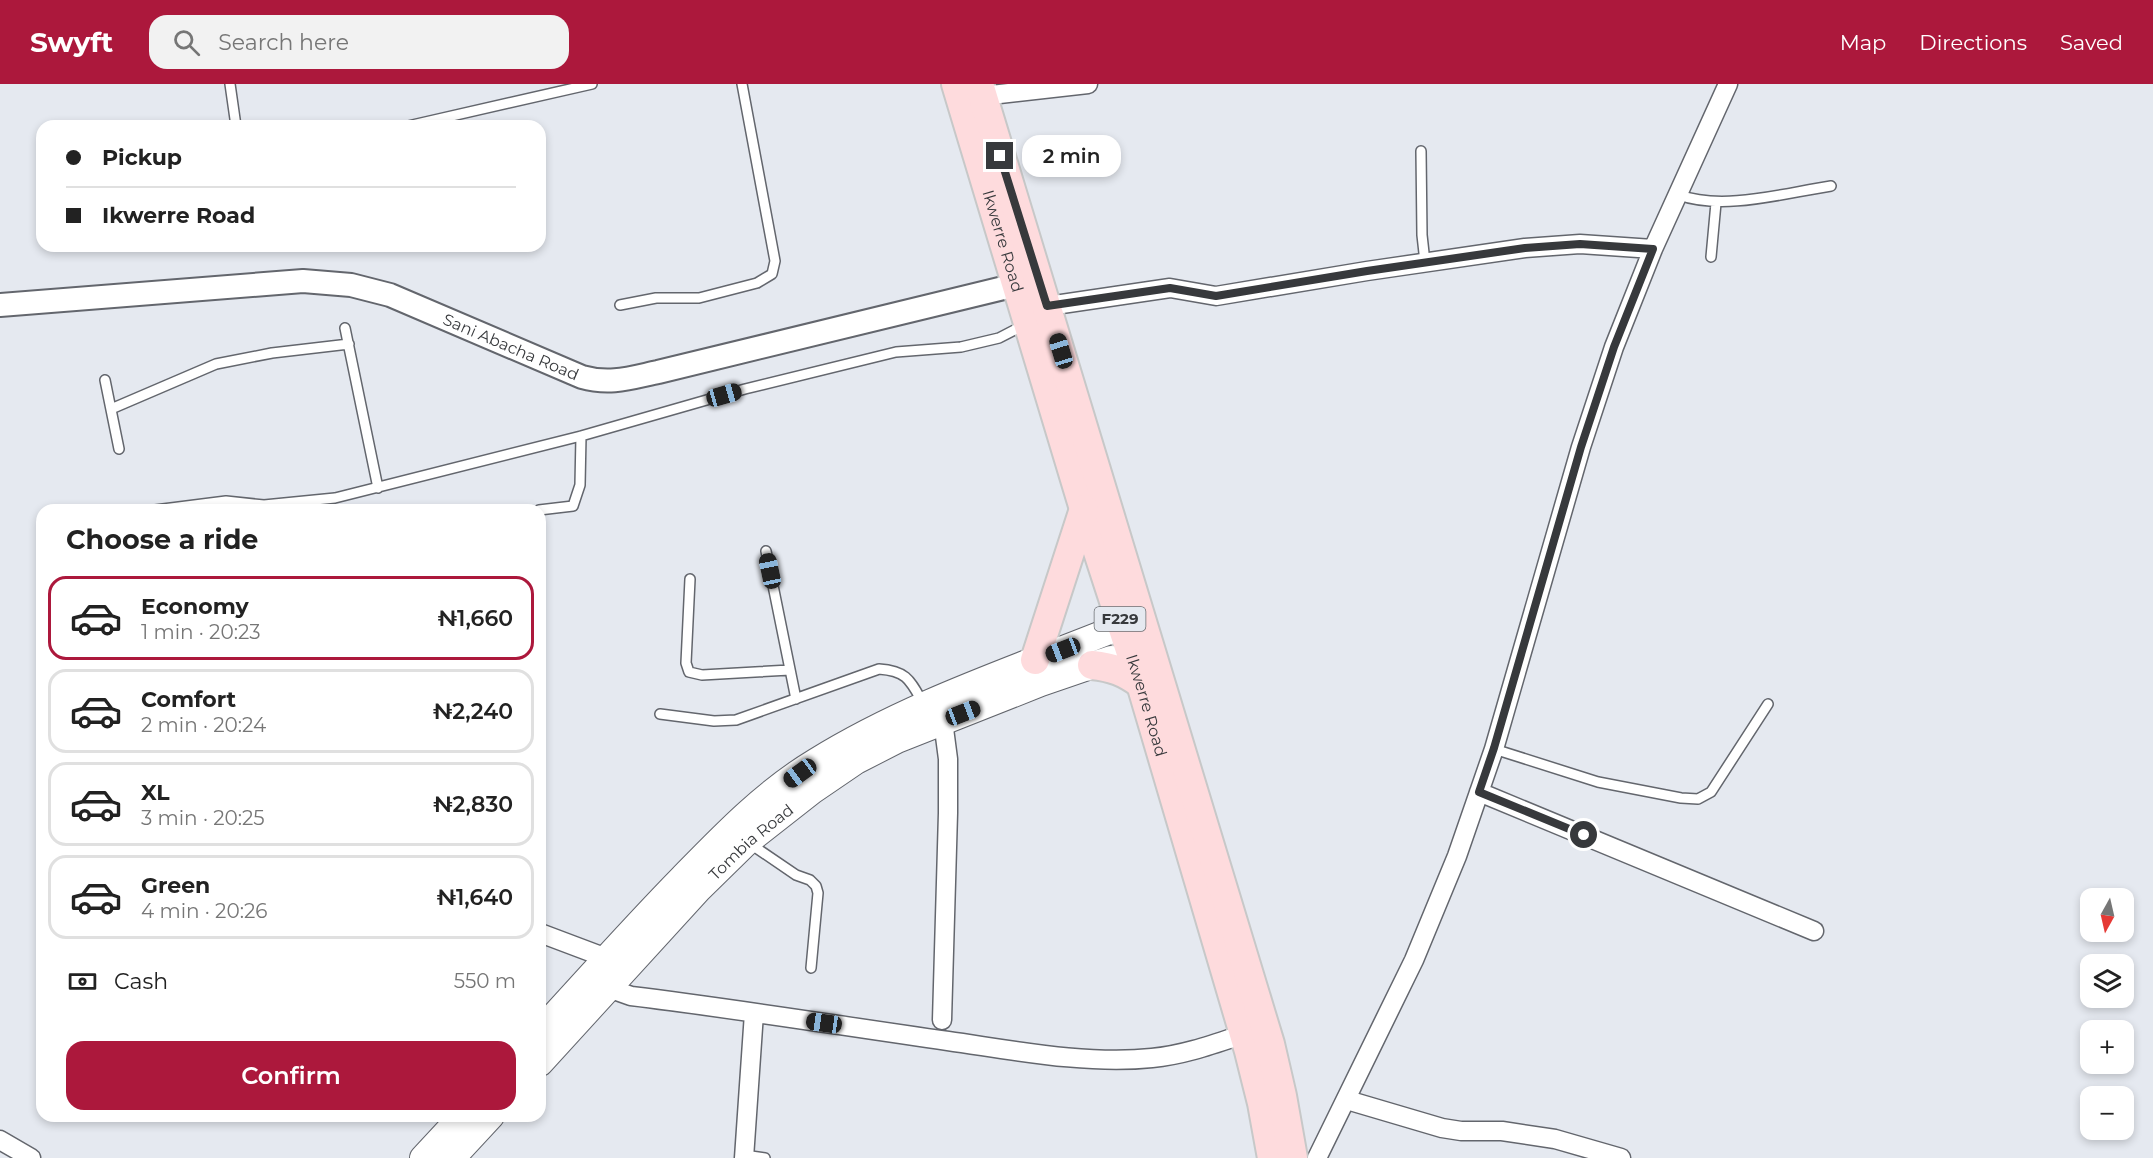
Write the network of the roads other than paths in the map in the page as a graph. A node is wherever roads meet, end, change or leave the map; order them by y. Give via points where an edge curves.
1 (230, 84) edge
2 (592, 84) edge
3 (742, 84) edge
4 (1088, 84) edge
5 (1728, 84) edge
6 (975, 88) edge
7 (235, 120) edge
8 (434, 120) edge
9 (1421, 151) dead end
10 (1831, 186) dead end
11 (1679, 195) junction
12 (1716, 203) junction
13 (1653, 249) junction
14 (1711, 257) dead end
15 (1425, 262) junction
16 (1016, 285) junction
17 (0, 305) edge
18 (620, 305) dead end
19 (1038, 314) junction
20 (345, 328) dead end
21 (349, 344) junction
22 (105, 380) dead end
23 (111, 409) junction
24 (581, 436) junction
25 (118, 449) dead end
26 (378, 488) junction
27 (202, 504) edge
28 (254, 504) edge
29 (274, 504) edge
30 (546, 509) edge
31 (1084, 509) junction
32 (766, 551) dead end
33 (690, 579) dead end
34 (1132, 622) junction
35 (1141, 651) junction
36 (1035, 660) junction
37 (1092, 665) junction
38 (790, 670) junction
39 (1141, 684) junction
40 (796, 699) junction
41 (1768, 704) dead end
42 (934, 713) junction
43 (660, 714) dead end
44 (1494, 748) junction
45 (1479, 792) junction
46 (747, 842) junction
47 (1814, 931) dead end
48 (546, 935) edge
49 (617, 962) junction
50 (811, 968) dead end
51 (598, 984) junction
52 (754, 1013) junction
53 (942, 1020) dead end
54 (546, 1026) edge
55 (1244, 1034) junction
56 (546, 1055) edge
57 (1347, 1100) junction
58 (456, 1122) edge
59 (485, 1122) edge
60 (0, 1140) edge
61 (744, 1156) edge
62 (31, 1158) edge
63 (423, 1158) edge
64 (452, 1158) edge
65 (765, 1158) edge
66 (1272, 1158) edge
67 (1293, 1158) edge
68 (1317, 1158) edge
69 (1621, 1158) edge

1 - 7 lane
2 - 8 lane
3 - 18 lane via 775,261 772,274 757,283 699,298 656,298
4 - 6 street
5 - 11 street
6 - 16 main road, Ikwerre Road / F229
6 - 19 main road, Ikwerre Road / F229
9 - 15 lane
10 - 12 lane
11 - 12 lane
11 - 13 street
12 - 14 lane
13 - 15 street via 1580,244
13 - 44 street via 1614,347 1581,447
15 - 19 street via 1216,296 1170,288
16 - 17 street, Sani Abacha Road via 658,372 599,382 390,295 351,285 303,281
16 - 19 main road, Ikwerre Road / F229
19 - 24 lane via 999,338 961,347 897,352 745,389
19 - 31 main road, Ikwerre Road / F229
19 - 34 main road, Ikwerre Road / F229
20 - 21 lane
21 - 23 lane via 216,364
21 - 26 lane
22 - 23 lane
23 - 25 lane
24 - 26 lane
24 - 30 lane via 580,485 573,506
26 - 29 lane via 335,498
27 - 28 lane
31 - 34 main road, Ikwerre Road / F229
31 - 36 main road
32 - 38 lane
33 - 38 lane via 686,663 689,672 702,675
34 - 35 main road, Ikwerre Road / F229
34 - 36 main road, Tombia Road
35 - 37 main road, Tombia Road
35 - 39 main road, Ikwerre Road / F229
35 - 67 main road, Ikwerre Road / F229 via 1270,1044
36 - 42 main road, Tombia Road
37 - 39 main road via 1126,673
37 - 42 main road, Tombia Road
38 - 40 lane
39 - 55 main road, Ikwerre Road / F229
40 - 42 lane via 879,669 896,670 910,679
40 - 43 lane via 727,722
41 - 44 lane via 1711,792 1698,799 1598,782
42 - 46 main road, Tombia Road via 812,791
42 - 49 main road, Tombia Road via 854,739 813,763 738,820
42 - 53 street via 948,759
44 - 45 street
45 - 47 street
45 - 57 street via 1414,960
46 - 49 main road, Tombia Road
46 - 50 lane via 816,886
48 - 49 street
49 - 51 main road, Tombia Road
51 - 52 street via 631,996
51 - 54 main road, Tombia Road
51 - 56 main road, Tombia Road
52 - 55 street via 1117,1060 1188,1052
52 - 61 street
55 - 66 main road, Ikwerre Road / F229
57 - 68 street
57 - 69 street via 1442,1128 1555,1139
58 - 63 main road
59 - 64 main road
60 - 62 street
61 - 65 lane

